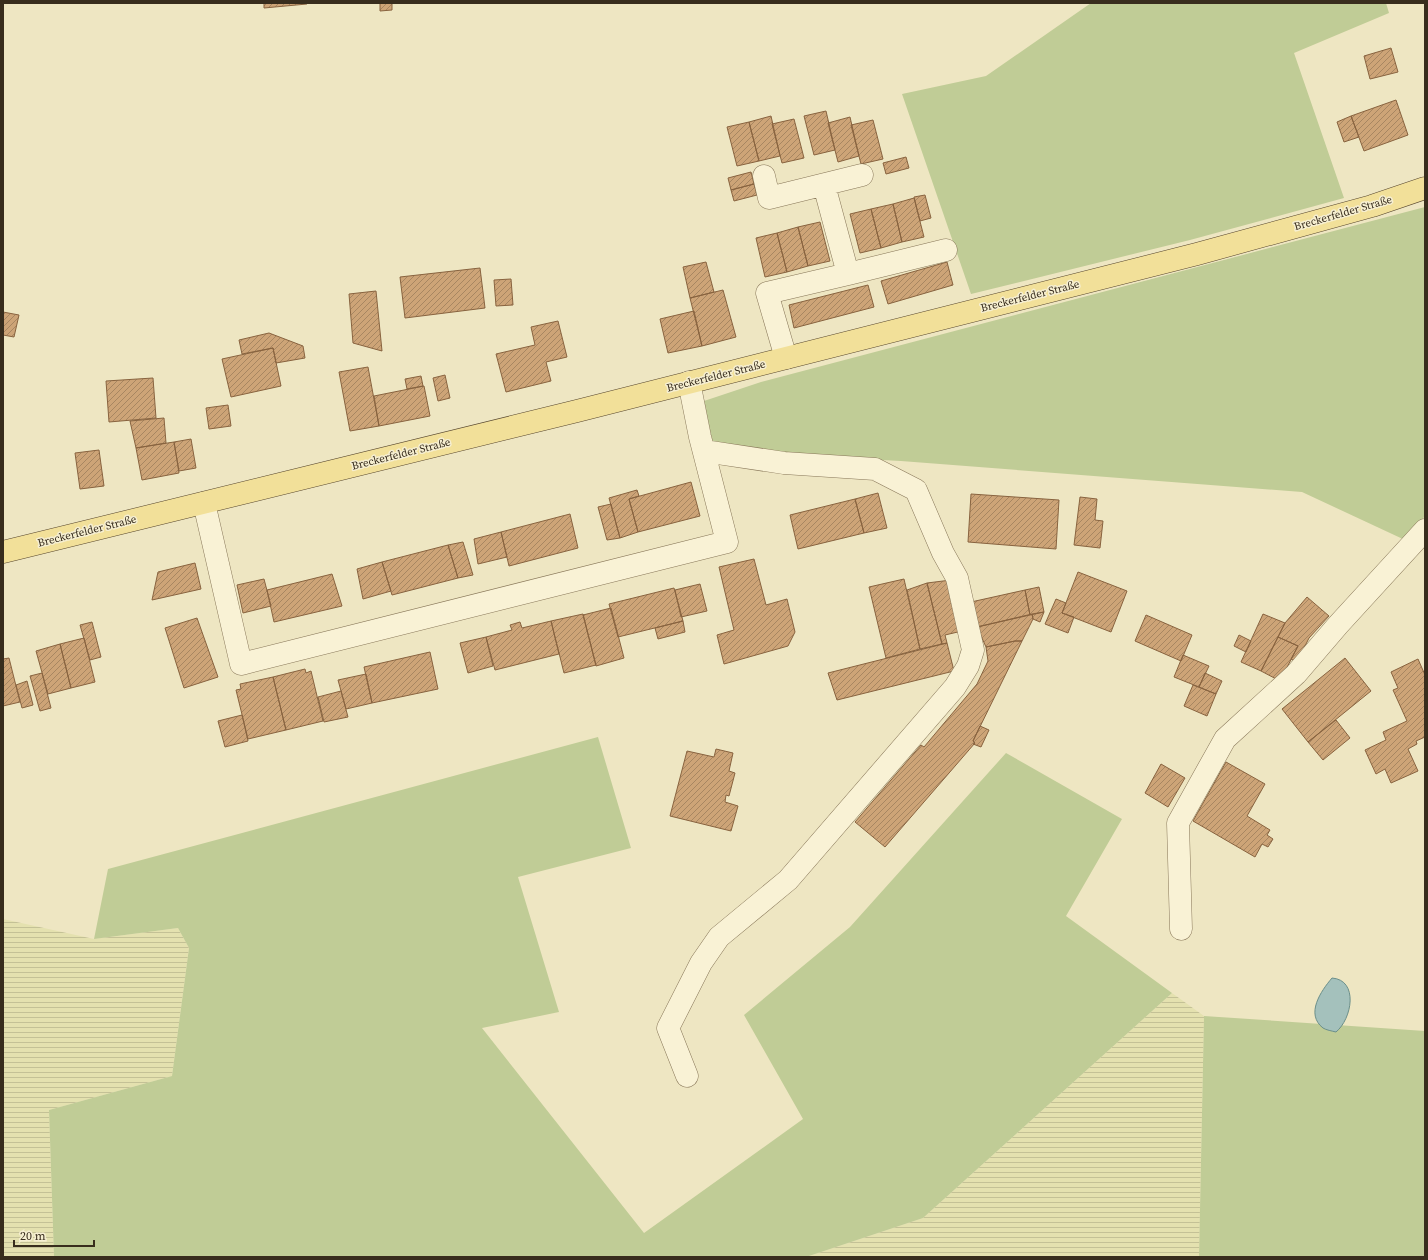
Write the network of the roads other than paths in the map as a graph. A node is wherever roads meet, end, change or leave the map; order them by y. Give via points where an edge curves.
1 (862, 175) dead end
2 (764, 176) dead end
3 (824, 185) junction
4 (1425, 188) edge
5 (946, 250) dead end
6 (848, 274) junction
7 (786, 358) junction
8 (689, 382) junction
9 (704, 451) junction
10 (204, 503) junction
11 (1425, 530) edge
12 (3, 552) edge
13 (1181, 929) dead end
14 (687, 1076) dead end

1 - 3 street
2 - 3 street via 769,198
3 - 6 street
4 - 7 main road, Breckerfelder Straße via 1351,212 1197,254
5 - 6 street
6 - 7 street via 768,293
7 - 8 main road, Breckerfelder Straße
8 - 9 street
8 - 10 main road, Breckerfelder Straße
9 - 10 street via 727,542 241,664
9 - 14 street via 784,462 875,469 916,490 943,553 957,578 974,650 955,687 788,880 719,937 701,963 668,1028
10 - 12 main road, Breckerfelder Straße
11 - 13 street via 1296,674 1225,739 1178,823

